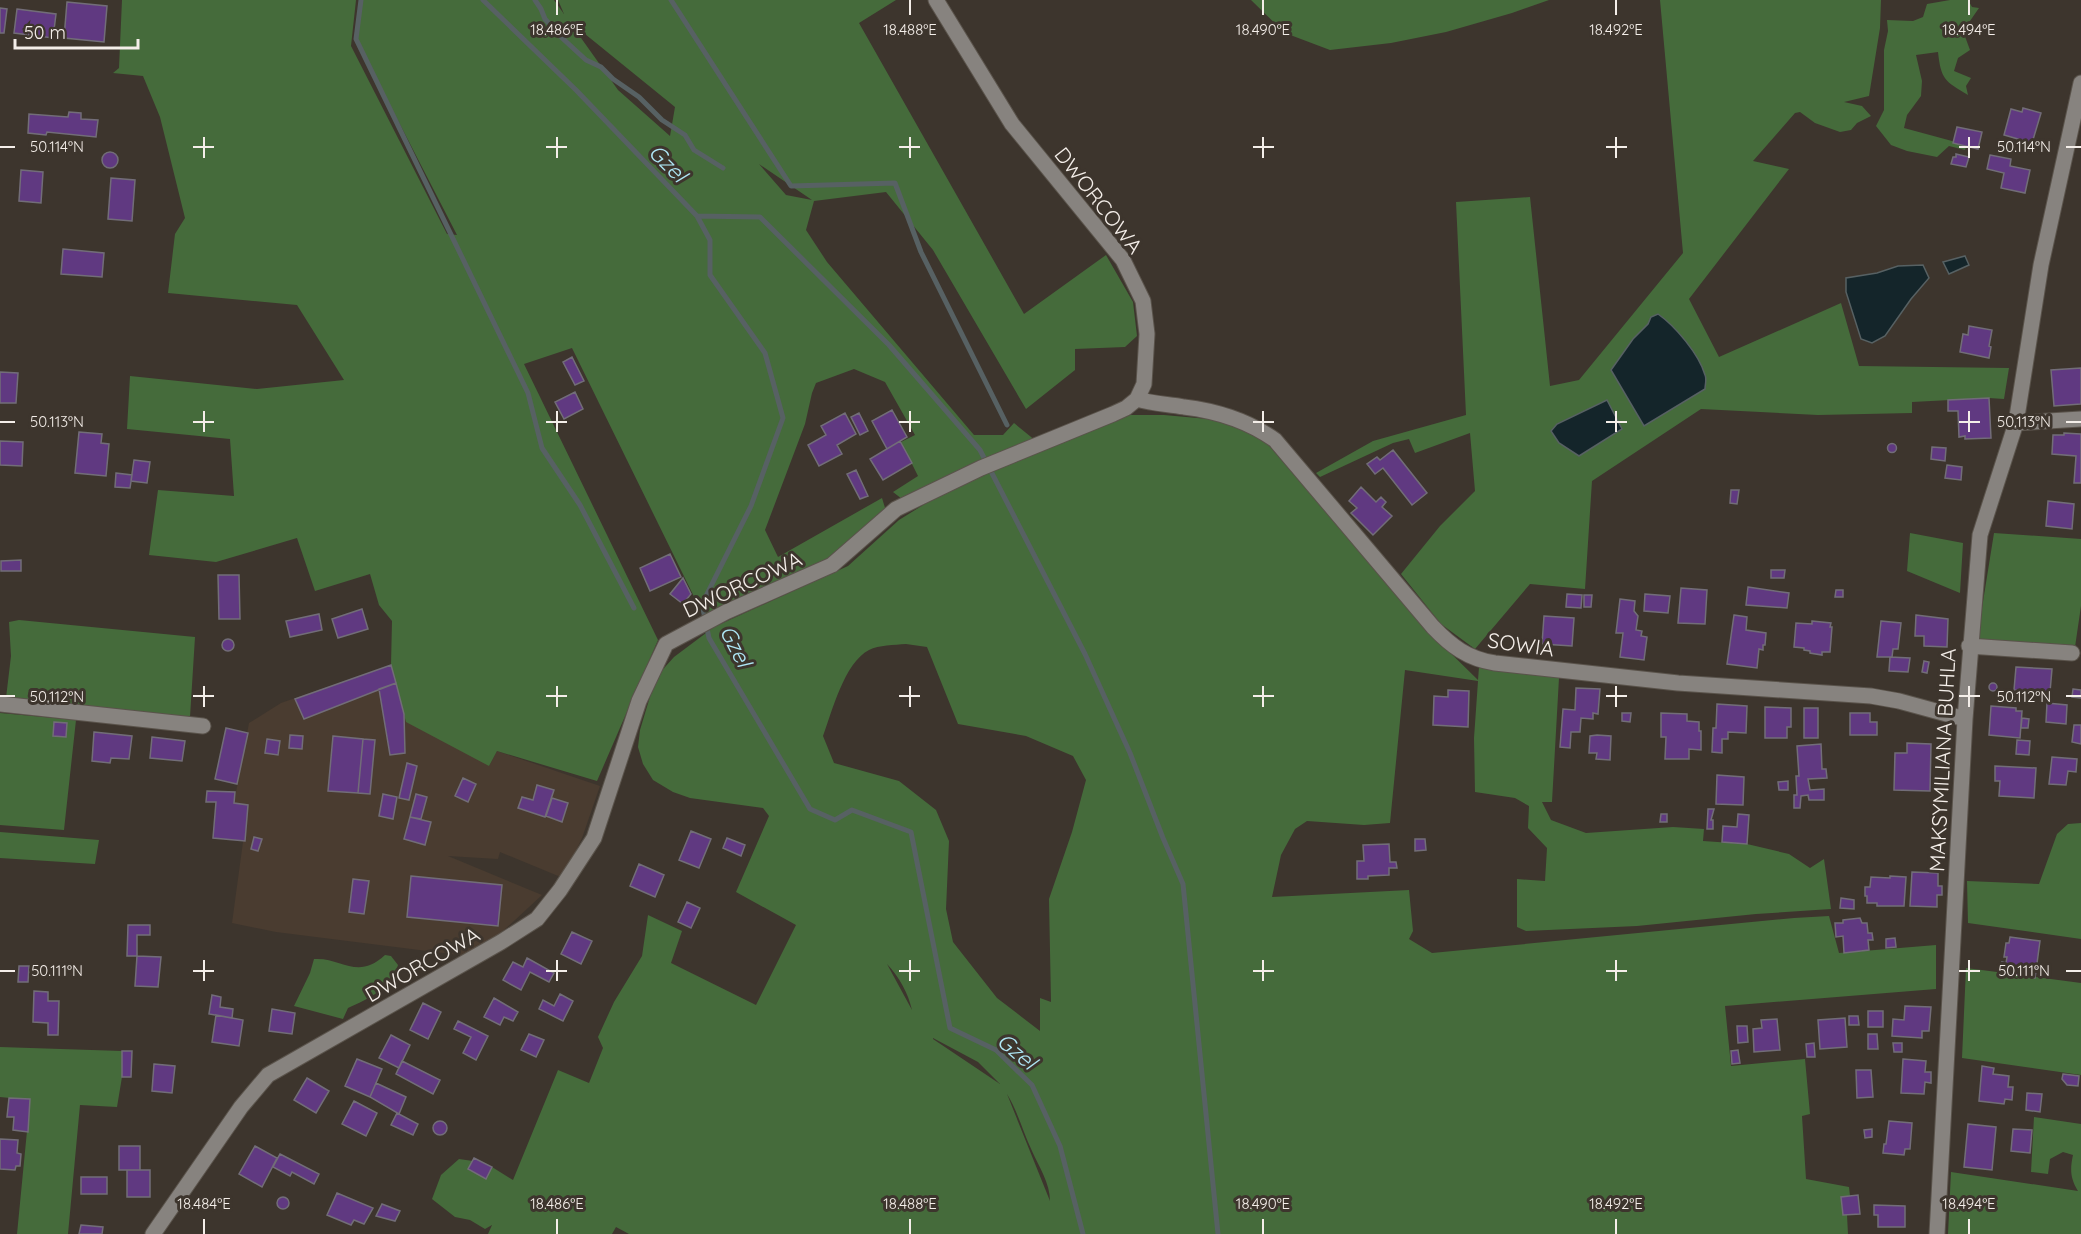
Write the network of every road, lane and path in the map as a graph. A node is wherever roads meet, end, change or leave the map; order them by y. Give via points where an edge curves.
1 (936, 0) edge
2 (2081, 84) edge
3 (1137, 399) junction
4 (2081, 419) edge
5 (2016, 423) junction
6 (1969, 646) junction
7 (2072, 653) dead end
8 (0, 704) edge
9 (1965, 718) junction
10 (203, 726) dead end
11 (153, 1234) edge
12 (1937, 1234) edge

1 - 3 street, DWORCOWA via 1012,124 1123,260 1143,301 1147,334 1144,384
2 - 5 street, MAKSYMILIANA BUHLA via 2042,266
3 - 9 street, SOWIA via 1232,417 1275,440 1433,627 1467,656 1496,663 1678,683 1870,696
3 - 11 street, DWORCOWA via 1113,414 988,465 896,509 832,565 666,644 639,701 594,838 537,919 268,1075 241,1107
4 - 5 street
5 - 6 street, MAKSYMILIANA BUHLA via 1980,535
6 - 7 street
6 - 9 street, MAKSYMILIANA BUHLA
8 - 10 street
9 - 12 street, MAKSYMILIANA BUHLA

